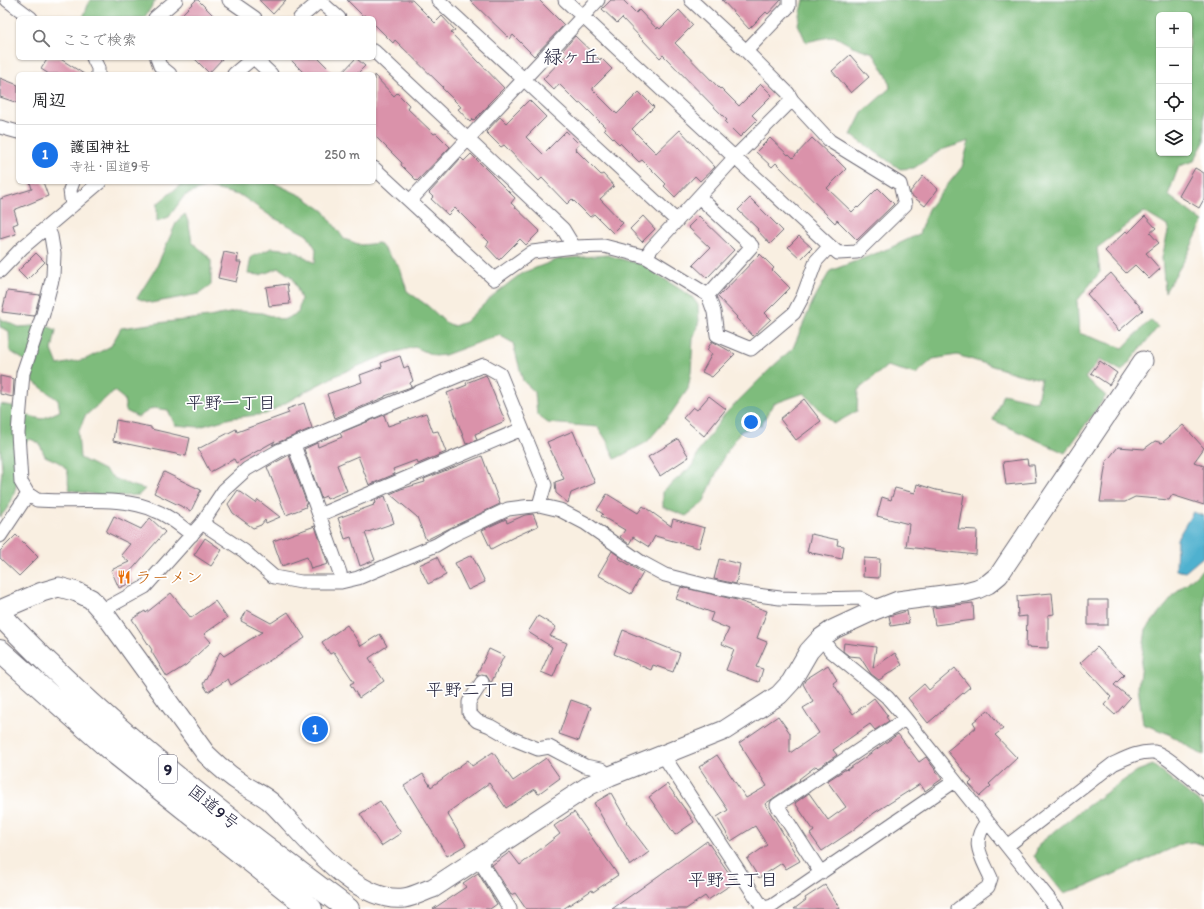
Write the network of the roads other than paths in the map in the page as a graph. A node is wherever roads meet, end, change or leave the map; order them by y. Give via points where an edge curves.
1 (7, 0) edge
2 (176, 0) edge
3 (229, 0) edge
4 (321, 0) edge
5 (438, 0) edge
6 (565, 0) edge
7 (598, 0) edge
8 (691, 0) edge
9 (789, 0) edge
10 (28, 16) edge
11 (157, 16) edge
12 (252, 16) edge
13 (302, 16) edge
14 (337, 16) edge
15 (582, 16) junction
16 (746, 51) junction
17 (376, 53) edge
18 (94, 60) edge
19 (158, 60) edge
20 (252, 60) edge
21 (256, 60) edge
22 (98, 72) edge
23 (168, 72) edge
24 (236, 72) edge
25 (269, 72) edge
26 (524, 80) junction
27 (792, 100) junction
28 (0, 126) edge
29 (16, 131) edge
30 (468, 139) junction
31 (735, 157) junction
32 (376, 170) edge
33 (72, 184) edge
34 (98, 184) edge
35 (699, 197) junction
36 (410, 201) junction
37 (72, 206) junction
38 (677, 221) junction
39 (47, 227) junction
40 (830, 246) junction
41 (574, 247) junction
42 (646, 257) junction
43 (0, 271) edge
44 (708, 295) junction
45 (1143, 361) dead end
46 (522, 429) junction
47 (294, 445) junction
48 (28, 494) junction
49 (539, 505) junction
50 (319, 514) junction
51 (202, 523) junction
52 (192, 535) junction
53 (0, 536) edge
54 (341, 582) junction
55 (0, 610) edge
56 (101, 610) junction
57 (875, 610) junction
58 (0, 615) edge
59 (821, 638) junction
60 (0, 651) edge
61 (482, 682) dead end
62 (905, 718) junction
63 (664, 755) junction
64 (610, 776) junction
65 (955, 781) junction
66 (1204, 788) edge
67 (987, 822) junction
68 (1007, 846) junction
69 (478, 858) junction
70 (821, 873) junction
71 (403, 904) edge
72 (762, 908) edge
73 (311, 909) edge
74 (348, 909) edge
75 (510, 909) edge
76 (958, 909) edge
77 (1057, 909) edge

1 - 10 street
2 - 11 street
3 - 12 street
4 - 13 street
4 - 14 street
5 - 26 street
6 - 15 street
7 - 15 street
8 - 16 street
9 - 16 street via 789,6
15 - 26 street
15 - 31 street
16 - 27 street
17 - 30 street
18 - 22 street
19 - 23 street via 160,66
20 - 24 street
21 - 25 street
26 - 30 street
26 - 38 street
27 - 31 street
27 - 40 street via 830,141 900,184 905,205 857,252 838,253
28 - 29 street
30 - 36 street
30 - 41 street via 563,229
31 - 35 street
31 - 40 street
32 - 36 street
33 - 37 street via 70,190
34 - 37 street
35 - 38 street
35 - 44 street via 752,246
36 - 41 street via 494,279 532,252
37 - 39 street
38 - 42 street
39 - 43 street
39 - 48 street via 52,236 53,276 23,373 18,433 21,482
40 - 44 street via 816,261 804,296 794,313 751,349 717,335 714,312
41 - 42 street via 604,246
42 - 44 street
45 - 57 street via 999,575 977,589 898,601
46 - 47 street via 500,374 484,365
46 - 49 street via 545,485
46 - 50 street
47 - 50 street
47 - 51 street via 247,469 224,490
48 - 52 street via 37,500 120,502 139,505 157,511
48 - 53 street
49 - 54 street via 508,509 436,545 358,578
49 - 57 street via 560,510 585,523 641,562 665,575 742,593 772,597 860,598 872,605
50 - 54 street
51 - 52 street
51 - 54 street via 244,551 274,577 301,582
52 - 56 street via 145,587
55 - 56 street via 59,587 91,598
56 - 71 street via 190,733 218,766 271,802 339,871 365,889
57 - 59 street via 834,629
58 - 74 highway, 国道9号 / 9 via 48,664 129,737 242,830
59 - 62 street via 831,651 887,697
59 - 63 street via 779,695 725,730
60 - 73 highway, 国道9号 / 9 via 110,749
61 - 64 street via 469,702 469,713 477,721 538,749 549,747 585,766 601,769
62 - 65 street
62 - 70 street via 777,805
63 - 64 street
63 - 72 street
64 - 69 street via 590,785
65 - 67 street
65 - 70 street
66 - 68 street via 1155,752 1128,756 1113,764
67 - 68 street
67 - 76 street via 980,831 978,850 991,878 988,887
68 - 77 street
69 - 71 street via 433,888
69 - 75 street
70 - 72 street via 772,906

